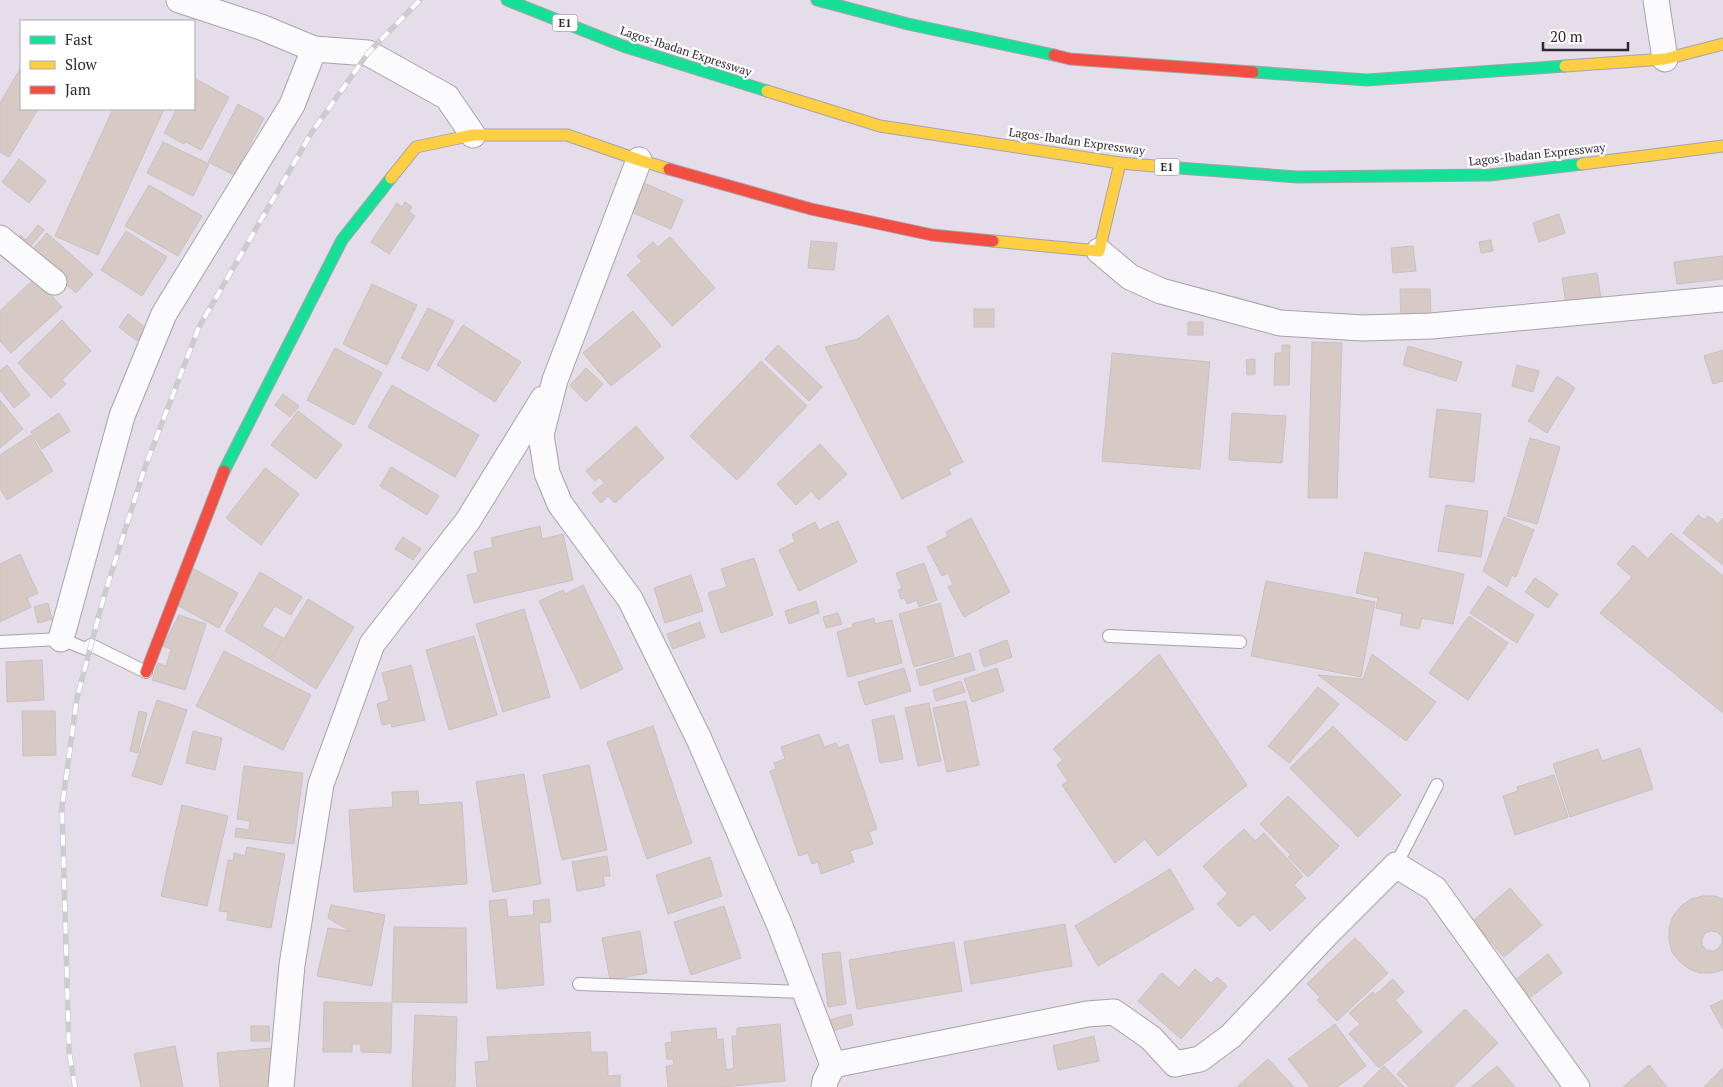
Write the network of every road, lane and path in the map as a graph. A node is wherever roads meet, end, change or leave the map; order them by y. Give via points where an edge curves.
1 (179, 0) edge
2 (507, 0) edge
3 (817, 0) edge
4 (1656, 0) edge
5 (1723, 44) edge
6 (314, 49) junction
7 (1664, 60) junction
8 (473, 135) junction
9 (1722, 147) edge
10 (639, 160) junction
11 (1120, 163) junction
12 (0, 238) edge
13 (1099, 251) junction
14 (54, 282) dead end
15 (1723, 299) edge
16 (555, 380) junction
17 (1109, 636) dead end
18 (61, 639) junction
19 (0, 642) edge
20 (1240, 642) dead end
21 (146, 672) joint
22 (1437, 785) dead end
23 (1396, 864) junction
24 (579, 984) dead end
25 (804, 992) junction
26 (828, 1076) edge
27 (282, 1087) edge
28 (1577, 1087) edge

1 - 6 street via 261,27
2 - 11 main road, Lagos-Ibadan Expressway / E1 via 623,46 880,126
3 - 7 main road via 908,24 1070,59 1357,80
4 - 7 street
5 - 7 main road
6 - 8 street via 368,53 447,97
6 - 18 street via 292,105 164,314 122,416
8 - 10 main road via 567,135
8 - 21 main road via 416,147 342,240 226,467
9 - 11 main road, Lagos-Ibadan Expressway / E1 via 1490,175 1297,177
10 - 13 main road via 811,209 932,235
10 - 16 street
11 - 13 main road
12 - 14 street
13 - 15 street via 1130,277 1161,291 1280,323 1363,328 1430,326
16 - 25 street via 541,435 546,473 560,504 630,599 699,739 780,926
16 - 27 street via 467,522 372,644 321,784 292,965
17 - 20 lane
18 - 19 lane
18 - 21 lane via 86,649 91,645
22 - 23 lane
23 - 26 street via 1231,1036 1200,1059 1175,1064 1151,1038 1114,1012 1087,1014
23 - 28 street via 1435,889
24 - 25 lane
25 - 26 street

